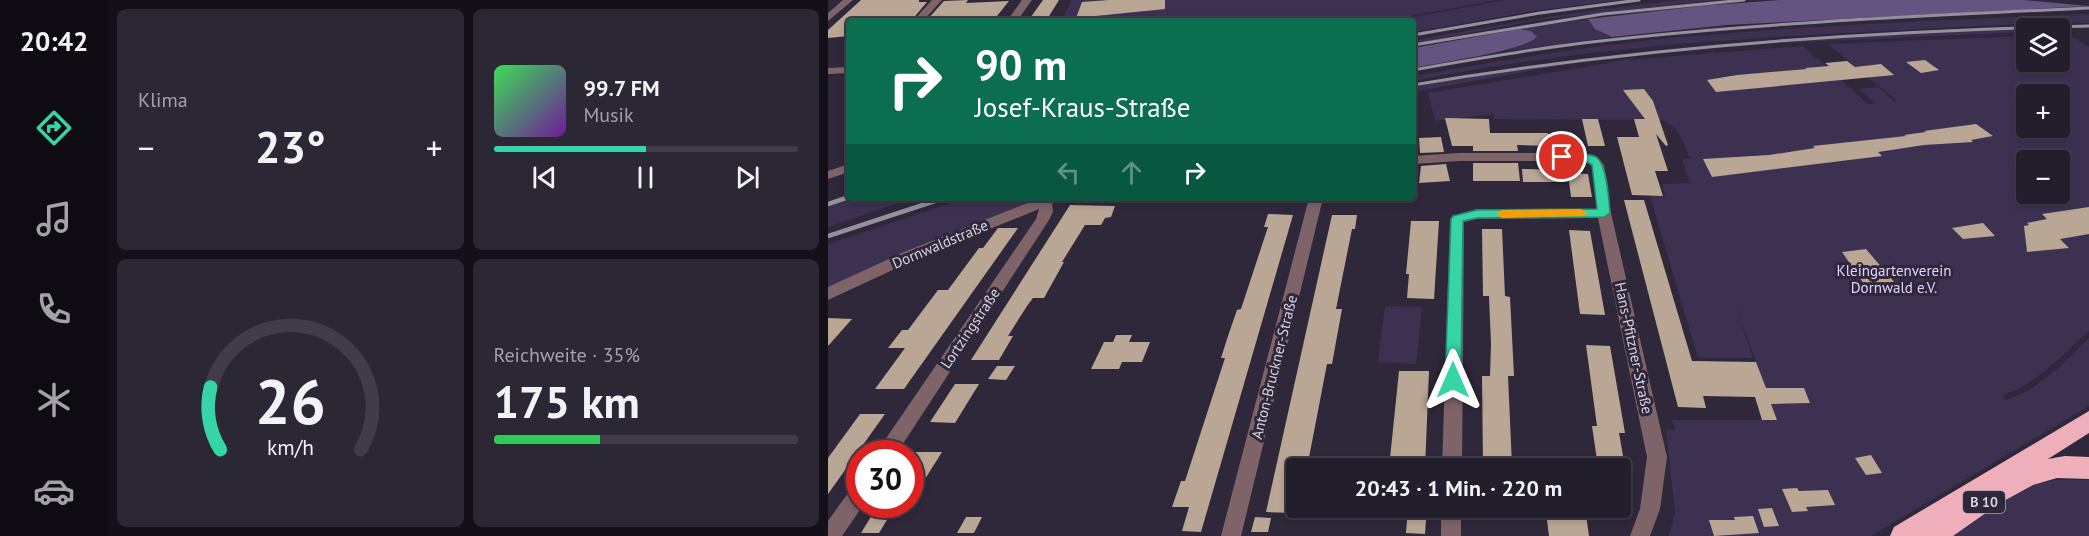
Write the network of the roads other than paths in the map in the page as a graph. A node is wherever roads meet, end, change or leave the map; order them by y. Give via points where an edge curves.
1 (849, 0) edge
2 (938, 0) edge
3 (1027, 0) edge
4 (828, 18) edge
5 (921, 18) edge
6 (1014, 18) edge
7 (846, 70) edge
8 (828, 71) edge
9 (1416, 160) edge
10 (846, 169) edge
11 (828, 175) edge
12 (1046, 201) edge
13 (1049, 201) edge
14 (1315, 201) edge
15 (1604, 213) junction
16 (828, 294) edge
17 (2089, 421) edge
18 (895, 440) edge
19 (1452, 458) edge
20 (2089, 468) edge
21 (846, 513) edge
22 (1451, 518) edge
23 (830, 536) edge
24 (1231, 536) edge
25 (1451, 536) edge
26 (1640, 536) edge
27 (1903, 536) edge
28 (1931, 536) edge

1 - 4 street
2 - 5 street
3 - 6 street
7 - 8 street
9 - 15 street, Hans-Pfitzner-Straße via 1585,157 1598,165
10 - 11 street
12 - 16 street, Dornwaldstraße via 909,256
13 - 18 street, Lortzingstraße via 1042,220
14 - 24 street, Anton-Bruckner-Straße
15 - 19 street via 1477,214 1457,219
15 - 26 street, Hans-Pfitzner-Straße via 1657,457 1650,509
17 - 27 highway
20 - 28 highway, B 10 via 2057,467 2039,472 2016,482
21 - 23 street
22 - 25 street

